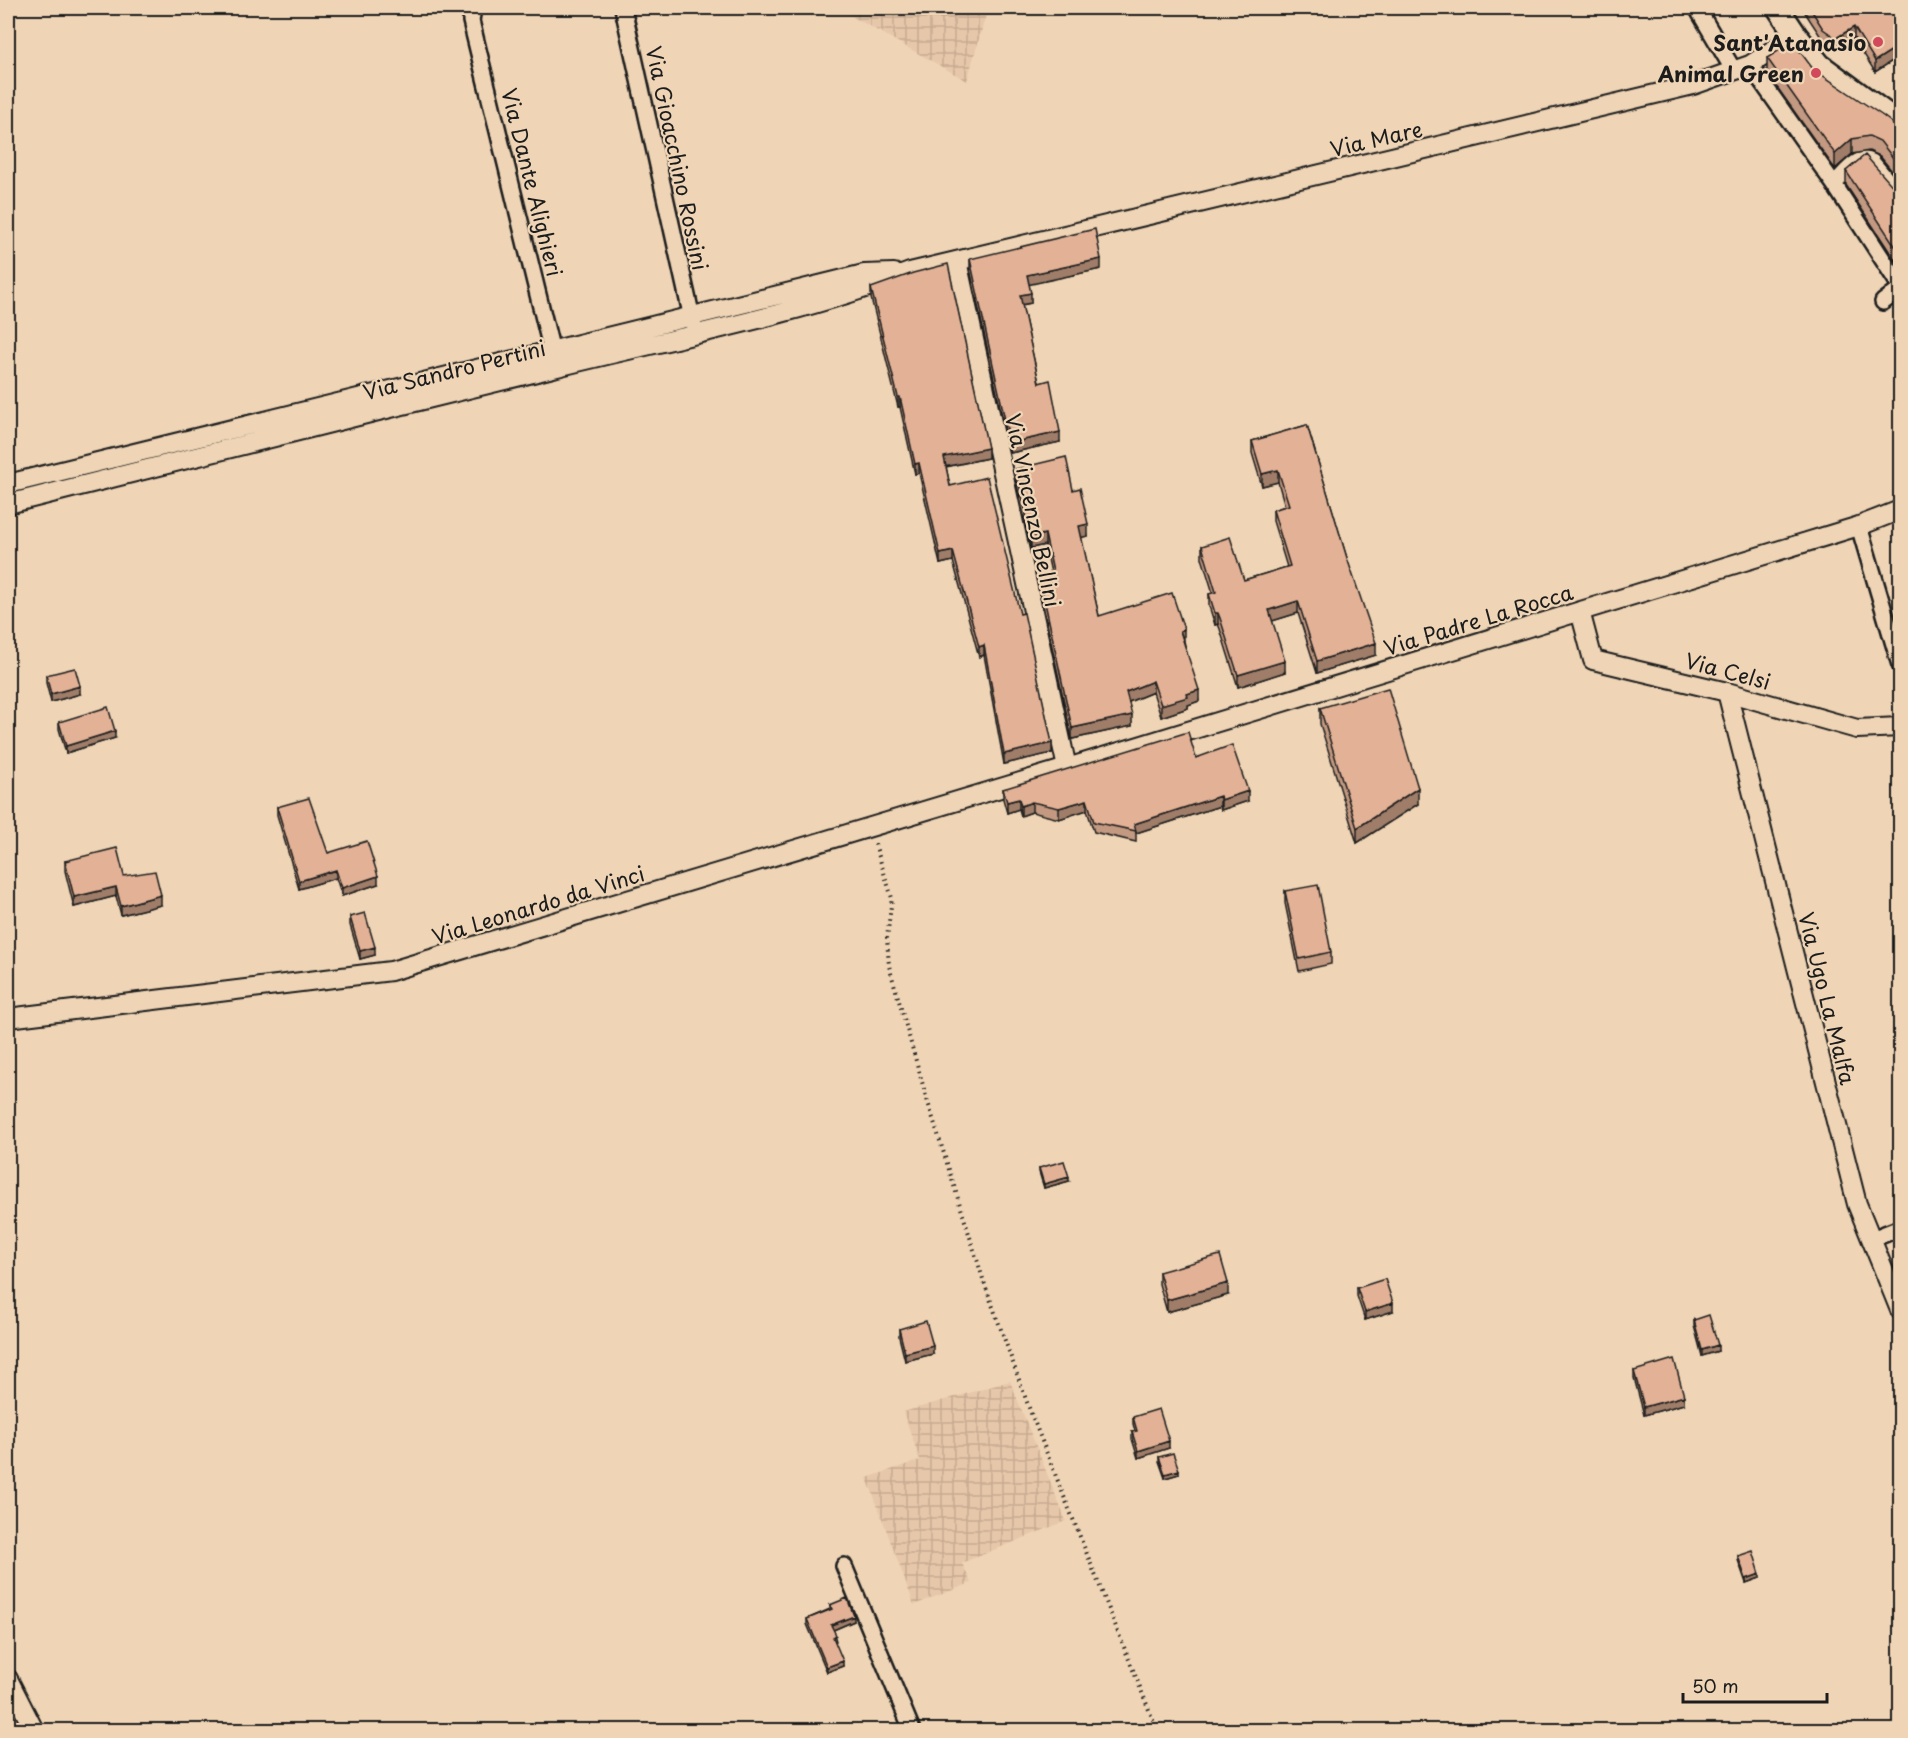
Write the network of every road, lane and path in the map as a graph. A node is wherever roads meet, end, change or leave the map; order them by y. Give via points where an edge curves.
1 (473, 8) edge
2 (623, 8) edge
3 (1697, 8) edge
4 (1778, 8) edge
5 (1796, 35) junction
6 (1893, 61) edge
7 (1742, 68) junction
8 (1900, 72) edge
9 (1900, 124) edge
10 (1834, 184) junction
11 (1900, 196) edge
12 (957, 261) junction
13 (1900, 288) edge
14 (1883, 302) dead end
15 (694, 326) junction
16 (554, 358) junction
17 (8, 484) edge
18 (8, 504) edge
19 (1900, 510) edge
20 (1859, 526) junction
21 (1580, 611) junction
22 (1900, 665) edge
23 (1727, 692) junction
24 (1900, 727) edge
25 (1067, 768) junction
26 (870, 828) junction
27 (8, 1018) edge
28 (1900, 1228) edge
29 (1872, 1239) junction
30 (1900, 1310) edge
31 (844, 1566) dead end
32 (8, 1679) edge
33 (34, 1731) edge
34 (912, 1731) edge
35 (1157, 1731) edge

1 - 16 street, Via Dante Alighieri via 471,21
2 - 15 street, Via Gioacchino Rossini
3 - 7 street
4 - 5 main road
5 - 7 street, Via Mare
5 - 9 main road via 1820,64
6 - 8 path
7 - 10 street
7 - 12 street, Via Mare via 1694,86
10 - 11 street via 1865,159 1872,162
10 - 13 street
12 - 15 street, Via Sandro Pertini via 910,272 864,274
12 - 25 street, Via Vincenzo Bellini
13 - 14 street
15 - 16 street, Via Sandro Pertini
16 - 17 street, Via Sandro Pertini
16 - 18 street, Via Sandro Pertini
19 - 20 street, Via Padre La Rocca
20 - 21 street, Via Padre La Rocca
20 - 22 street
21 - 23 street, Via Celsi via 1593,660
21 - 25 street, Via Padre La Rocca
23 - 24 street, Via Celsi via 1857,729
23 - 29 street, Via Ugo La Malfa via 1857,1204
25 - 26 street, Via Leonardo da Vinci
26 - 27 street, Via Leonardo da Vinci via 392,971
26 - 35 path via 892,898 887,938 889,966 984,1282 1032,1416
28 - 29 street
29 - 30 street, Via Ugo La Malfa
31 - 34 street
32 - 33 street

